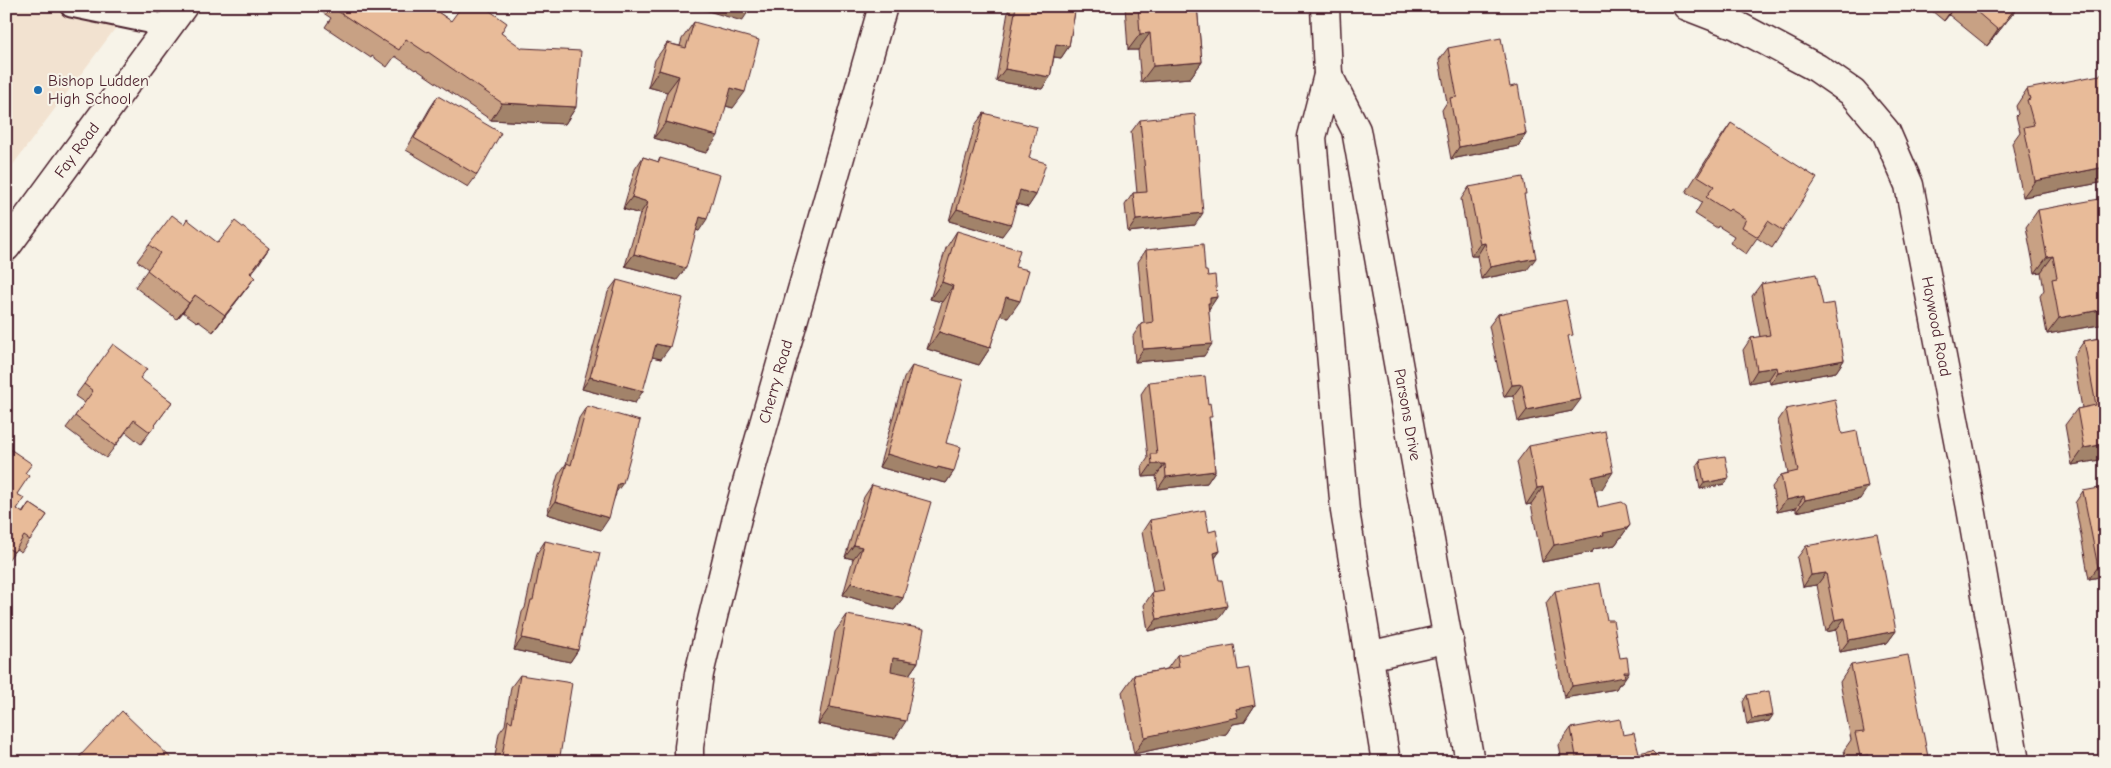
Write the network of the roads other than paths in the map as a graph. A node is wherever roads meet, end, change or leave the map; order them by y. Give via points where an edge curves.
1 (71, 6) edge
2 (884, 6) edge
3 (1325, 6) edge
4 (1687, 6) edge
5 (175, 16) edge
6 (1328, 75) junction
7 (6, 247) edge
8 (1449, 638) junction
9 (1368, 656) junction
10 (689, 762) edge
11 (1386, 762) edge
12 (1470, 762) edge
13 (2015, 762) edge

1 - 5 lane
2 - 10 street, Cherry Road via 737,518 699,674
3 - 6 street, Parsons Drive
4 - 13 street, Haywood Road via 1736,25 1817,68 1853,93 1886,132 1909,185 1971,508
5 - 7 street, Fay Road
6 - 8 street, Parsons Drive via 1356,130
6 - 9 street, Parsons Drive via 1312,138 1345,511
8 - 9 street
8 - 12 street, Parsons Drive
9 - 11 street, Parsons Drive

